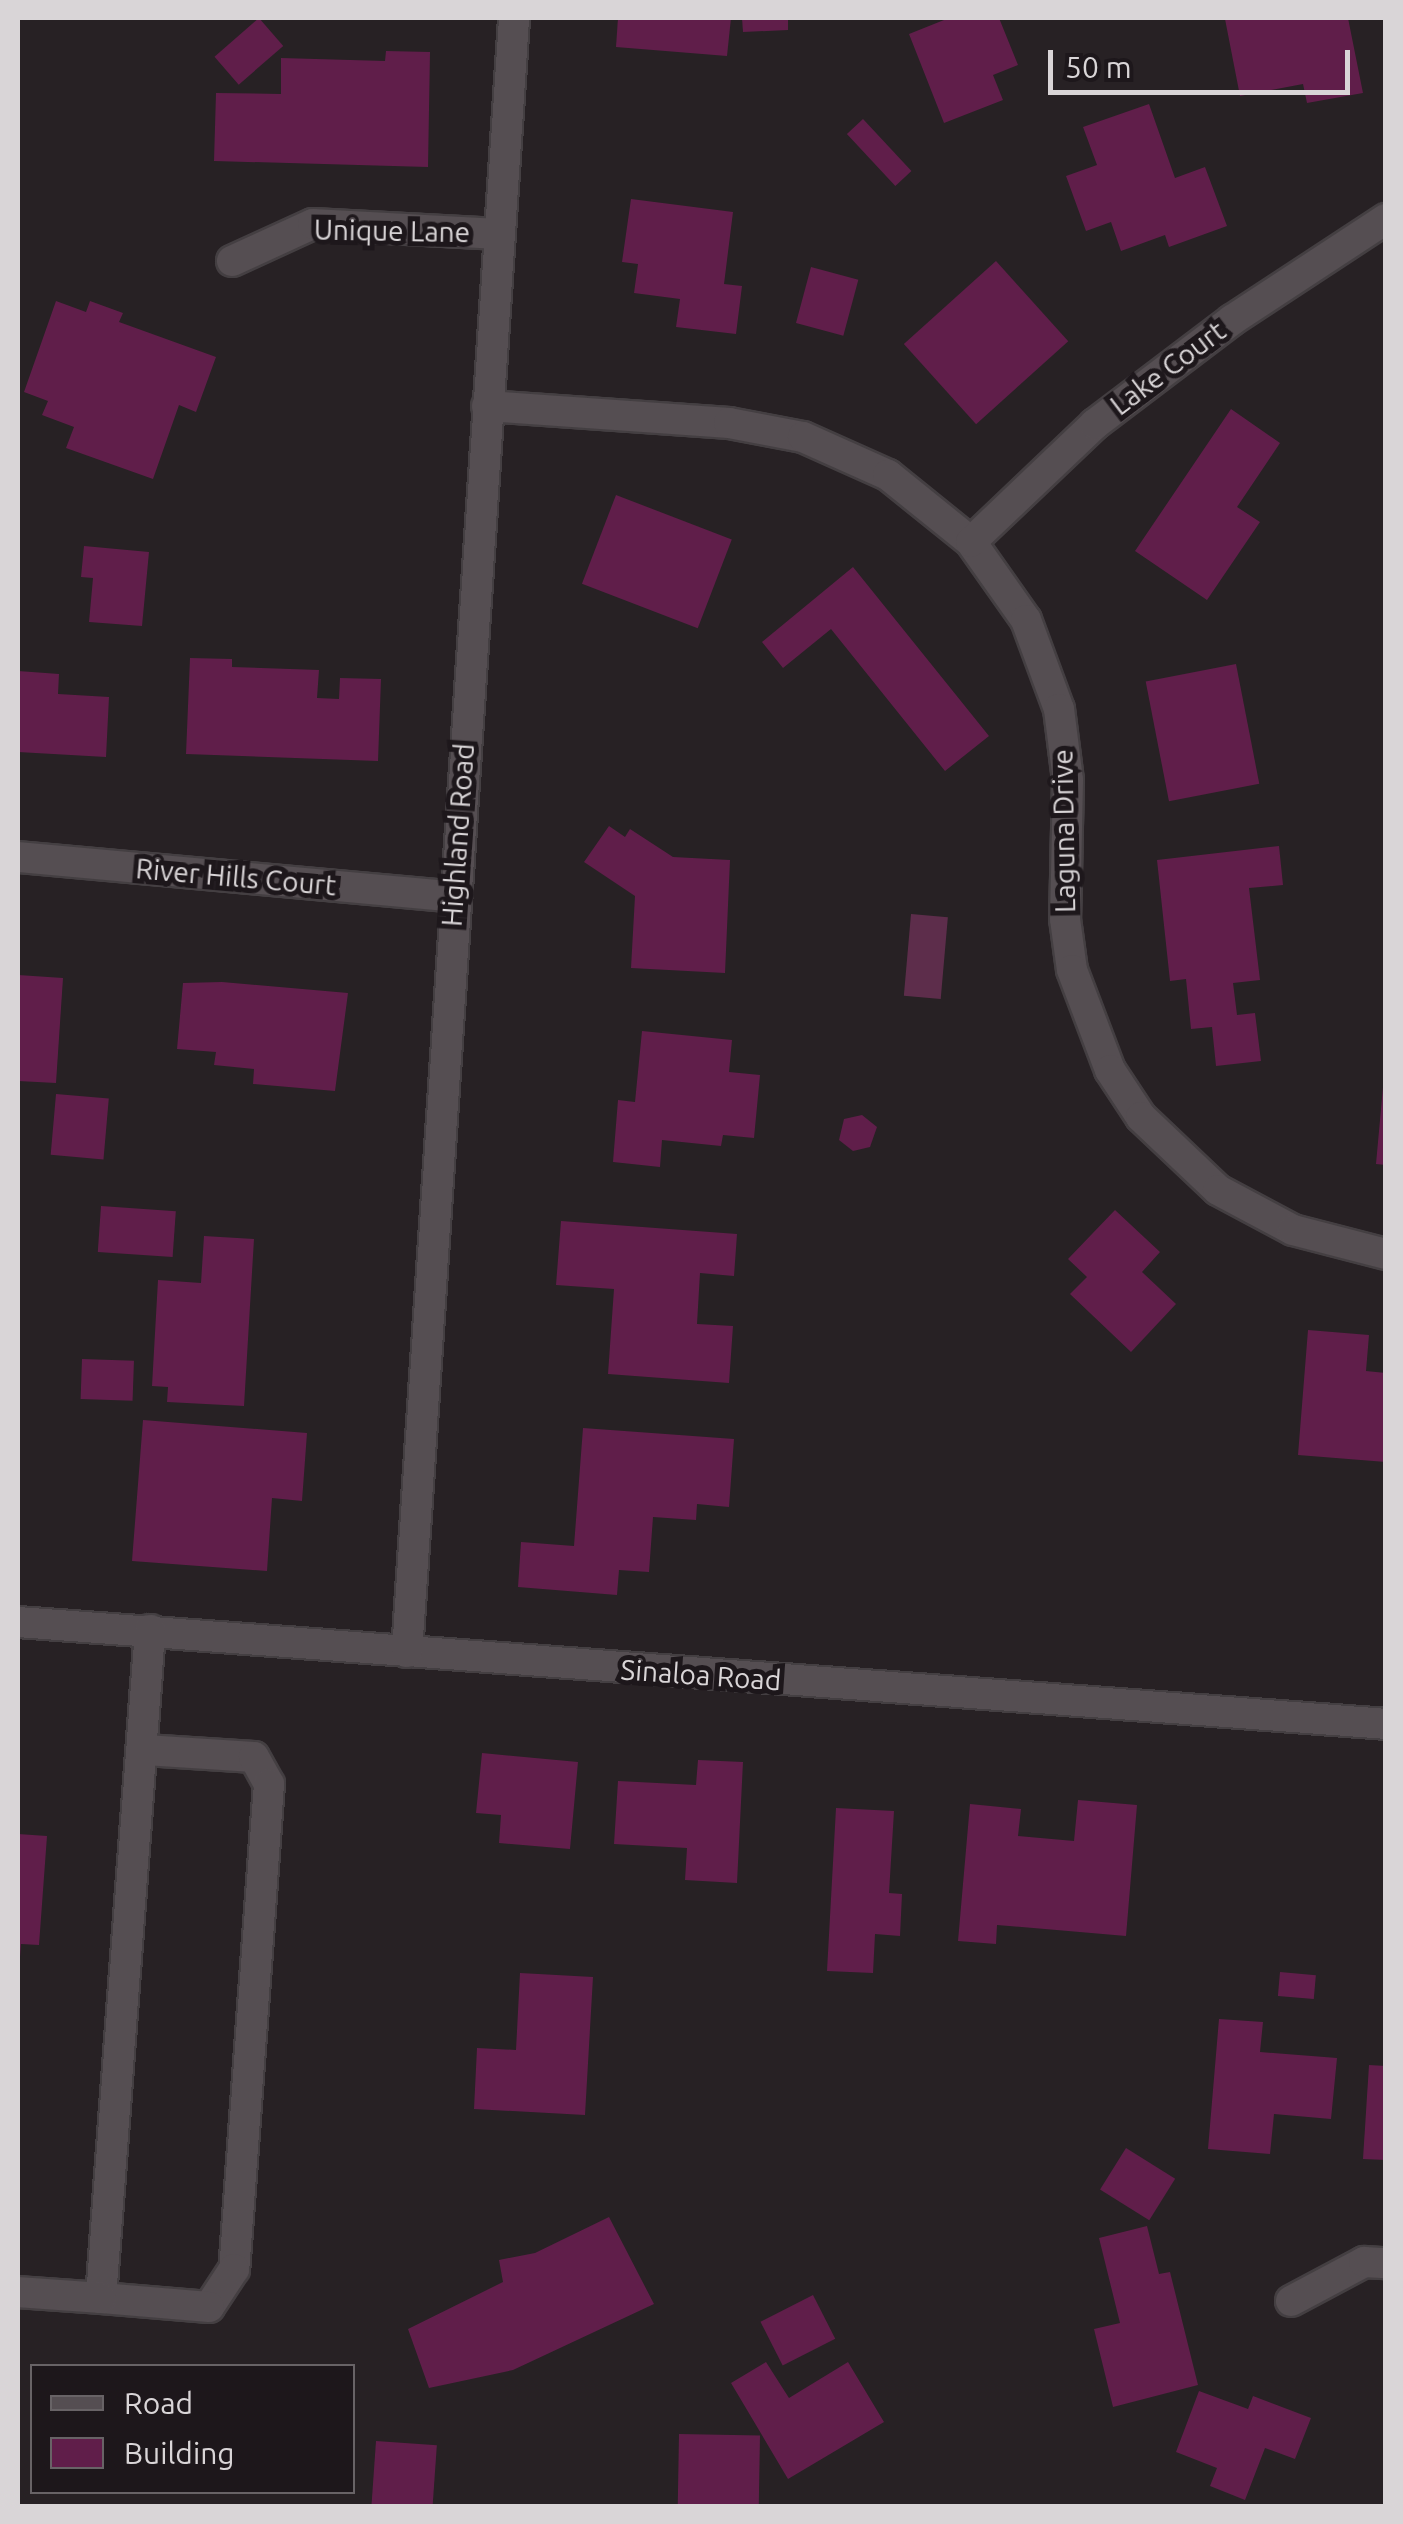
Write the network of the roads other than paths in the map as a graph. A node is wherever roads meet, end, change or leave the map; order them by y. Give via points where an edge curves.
1 (514, 18) edge
2 (1386, 218) edge
3 (500, 234) junction
4 (232, 261) dead end
5 (488, 406) junction
6 (971, 542) junction
7 (18, 856) edge
8 (454, 897) junction
9 (1386, 1254) edge
10 (18, 1622) edge
11 (150, 1630) junction
12 (407, 1652) junction
13 (1386, 1724) edge
14 (145, 1750) junction
15 (1386, 2263) edge
16 (18, 2292) edge
17 (101, 2298) junction
18 (1291, 2301) dead end

1 - 3 street, Highland Road
2 - 6 street, Lake Court via 1232,320 1095,424
3 - 4 street, Unique Lane via 313,224
3 - 5 street, Highland Road
5 - 6 street, Laguna Drive via 729,423 803,437 888,475
5 - 8 street, Highland Road
6 - 9 street, Laguna Drive via 1026,620 1059,710 1068,780 1065,919 1072,970 1110,1070 1142,1117 1218,1190 1293,1230
7 - 8 street, River Hills Court
8 - 12 street, Highland Road
10 - 11 street, Sinaloa Road
11 - 12 street, Sinaloa Road
11 - 14 street
12 - 13 street, Sinaloa Road
14 - 17 street
14 - 17 street via 254,1757 269,1784 234,2269 209,2307
15 - 18 street via 1364,2262
16 - 17 street

